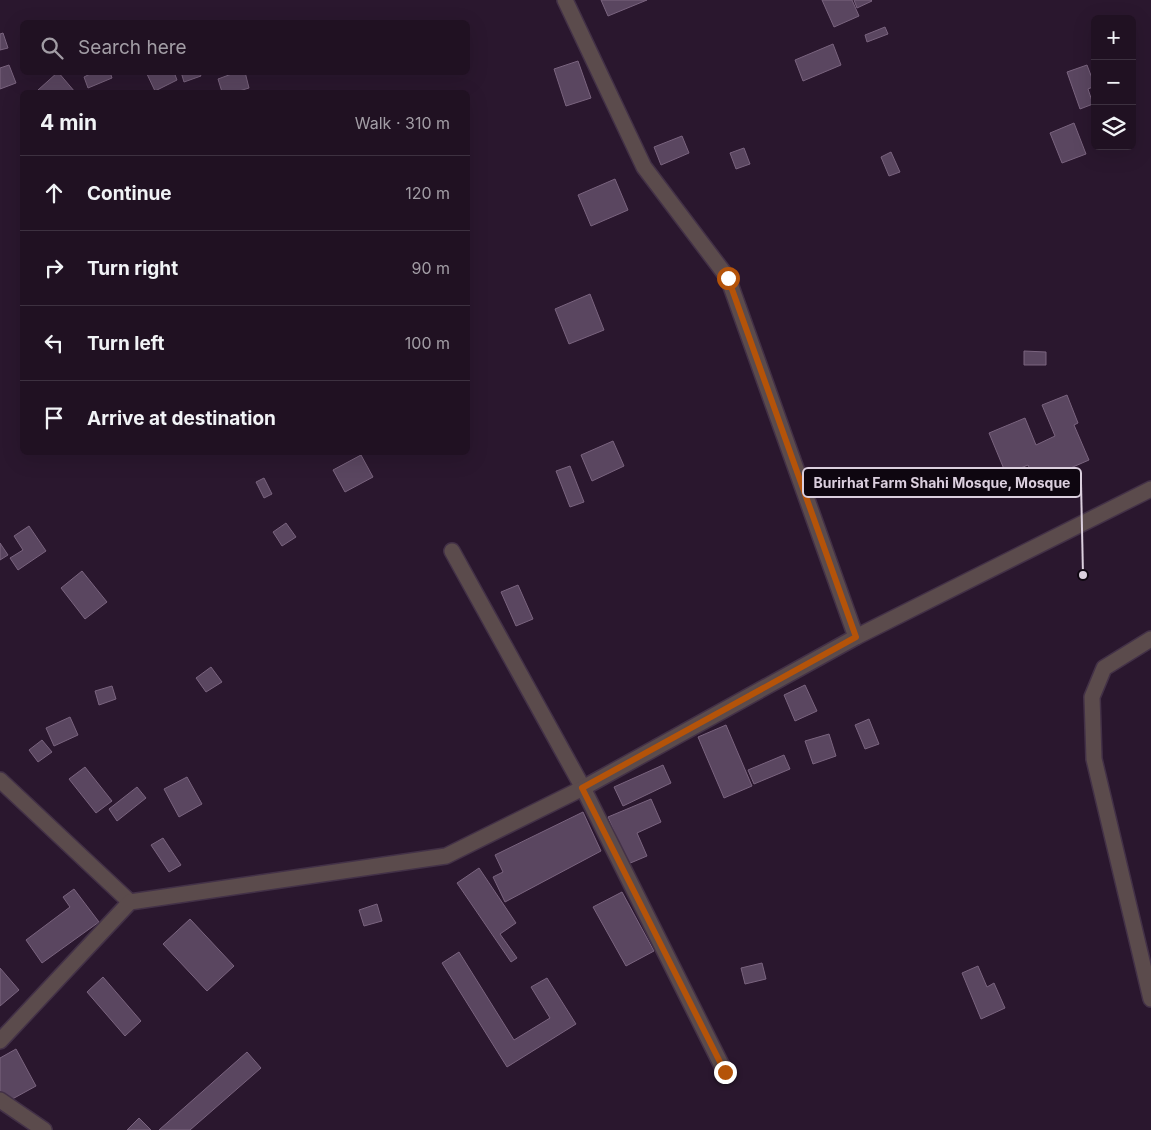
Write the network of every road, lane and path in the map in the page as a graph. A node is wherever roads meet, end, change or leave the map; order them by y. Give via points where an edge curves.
1 (565, 0) edge
2 (1151, 489) edge
3 (452, 552) dead end
4 (856, 637) junction
5 (1151, 640) edge
6 (0, 780) edge
7 (582, 788) junction
8 (130, 902) junction
9 (1151, 999) edge
10 (0, 1041) edge
11 (725, 1072) dead end
12 (0, 1100) edge
13 (44, 1130) edge

1 - 4 street via 644,167 728,278
2 - 4 street
3 - 7 street
4 - 7 street
5 - 9 street via 1104,668 1092,697 1094,759
6 - 8 street
7 - 8 street via 446,856
7 - 11 street
8 - 10 street
12 - 13 street

